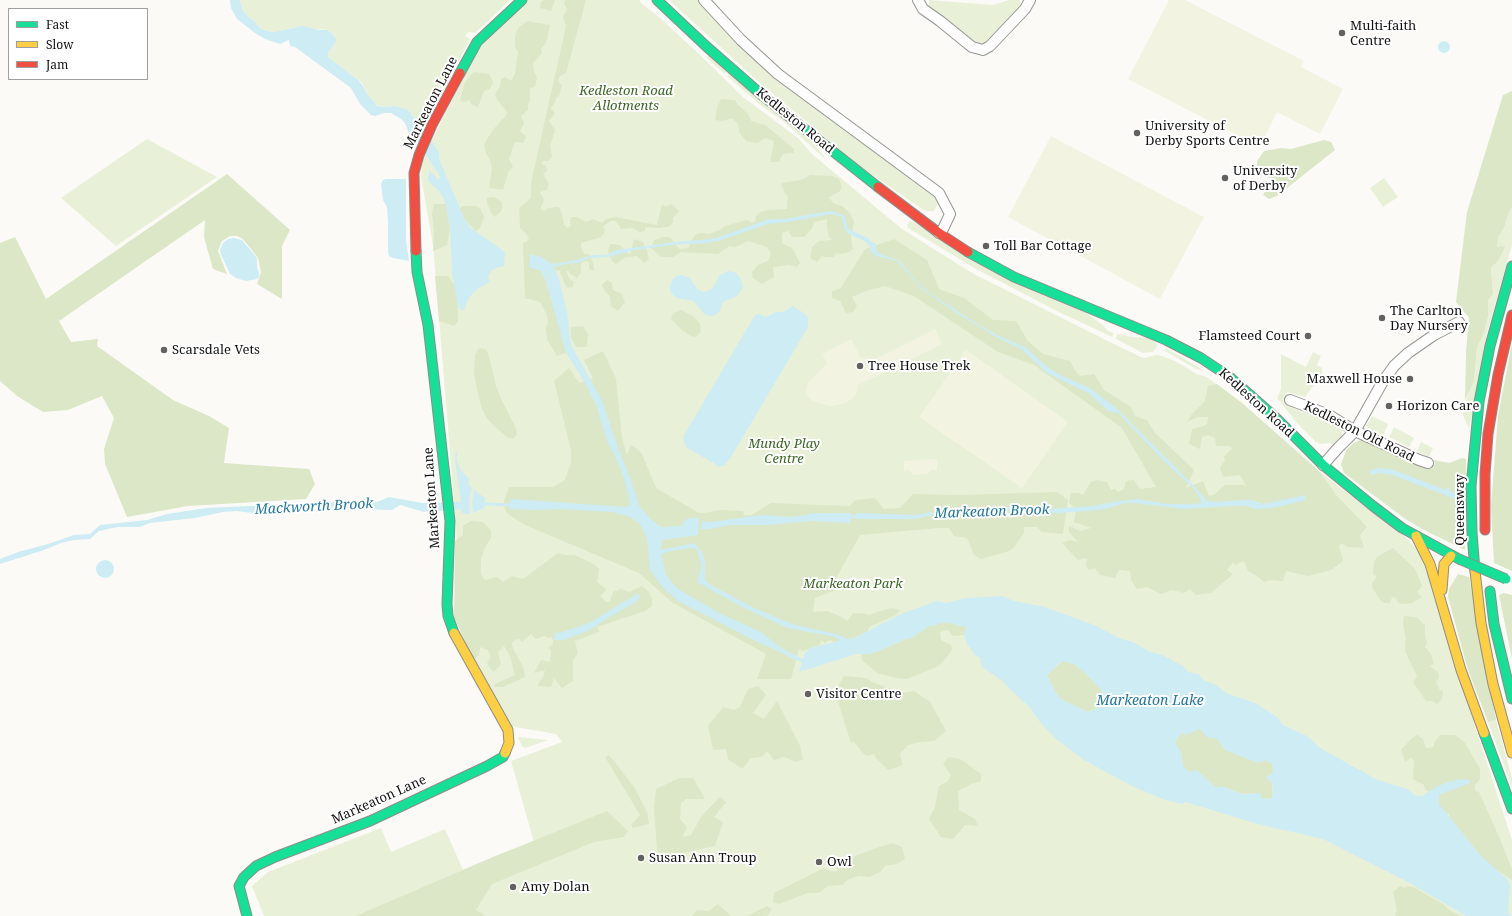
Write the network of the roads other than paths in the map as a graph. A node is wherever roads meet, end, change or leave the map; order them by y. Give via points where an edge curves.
1 (522, 0) edge
2 (657, 0) edge
3 (704, 0) edge
4 (918, 0) edge
5 (1030, 0) edge
6 (939, 233) junction
7 (1512, 266) edge
8 (1512, 315) edge
9 (1459, 322) dead end
10 (1290, 400) dead end
11 (1355, 431) junction
12 (1428, 463) dead end
13 (1323, 465) junction
14 (1416, 536) junction
15 (1485, 542) dead end
16 (1487, 557) dead end
17 (1455, 558) junction
18 (1509, 580) edge
19 (1442, 605) junction
20 (1512, 699) edge
21 (1512, 753) edge
22 (1512, 809) edge
23 (247, 916) edge

1 - 23 main road, Markeaton Lane via 477,42 432,126 414,173 417,272 428,326 450,521 448,616 454,633 508,730 507,750 497,761 387,813 275,856 256,866 244,877 239,886
2 - 6 main road, Kedleston Road via 764,96
3 - 6 street, Kedleston Road via 741,40 778,74 939,193 950,214
4 - 5 street via 923,9 972,47 983,50 990,46 1025,9
6 - 13 main road, Kedleston Road via 975,257 1019,279 1166,340 1201,358 1231,378
7 - 21 main road, Queensway via 1490,346 1479,402 1471,486 1472,533 1481,623 1493,684
8 - 15 main road, Queensway via 1488,434
9 - 11 street via 1434,335 1394,366
10 - 11 street, Kedleston Old Road via 1329,415
11 - 12 street, Kedleston Old Road
11 - 13 street
13 - 14 main road, Kedleston Road via 1373,506
14 - 17 main road, Kedleston Road
14 - 19 main road via 1430,564
16 - 20 main road via 1494,624
17 - 18 main road, Kedleston Road, bridge
17 - 19 main road via 1444,564
19 - 22 main road via 1461,670

